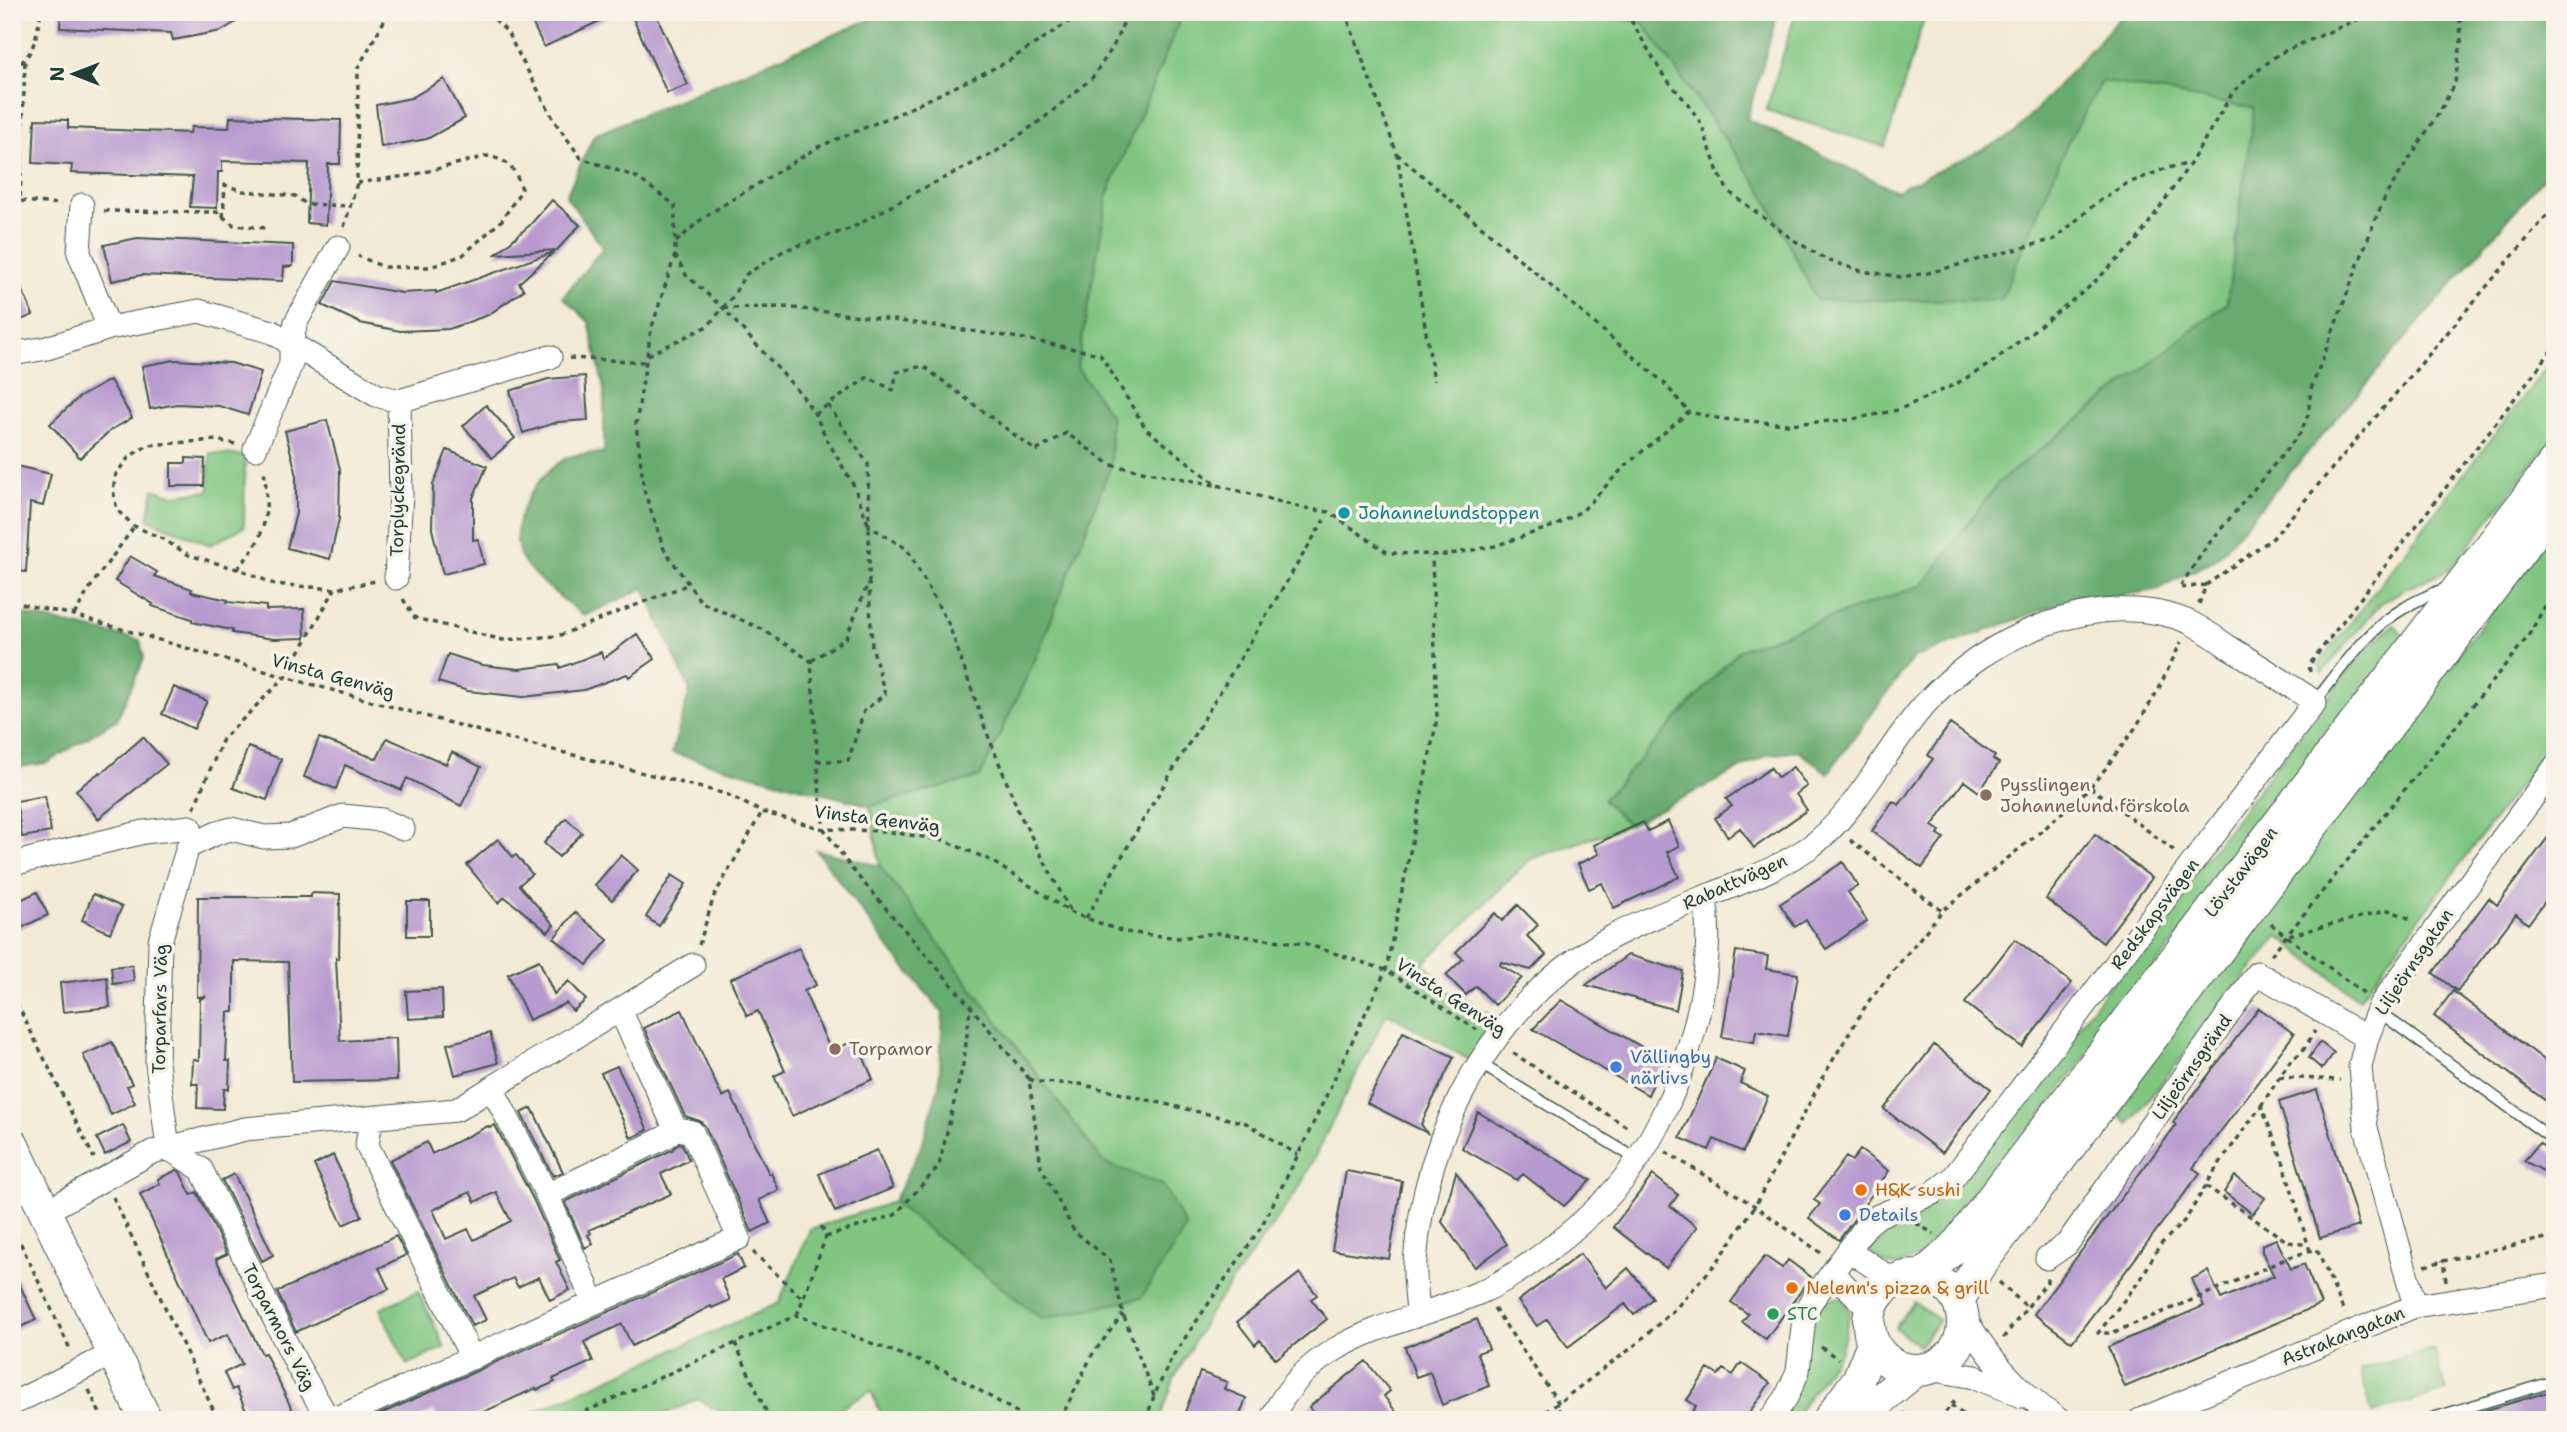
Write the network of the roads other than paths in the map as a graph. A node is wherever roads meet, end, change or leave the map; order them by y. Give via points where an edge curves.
1 (82, 208) road end
2 (338, 247) road end
3 (110, 328) junction
4 (291, 344) junction
5 (12, 354) edge
6 (550, 357) road end
7 (399, 401) junction
8 (255, 449) road end
9 (2555, 462) edge
10 (2555, 505) edge
11 (396, 578) road end
12 (2464, 580) junction
13 (2315, 702) junction
14 (2555, 767) edge
15 (190, 827) road end
16 (403, 829) dead end
17 (12, 864) edge
18 (1705, 897) junction
19 (693, 965) road end
20 (2379, 1008) junction
21 (620, 1010) junction
22 (2367, 1038) junction
23 (1479, 1063) junction
24 (492, 1088) junction
25 (371, 1119) junction
26 (675, 1128) junction
27 (2555, 1141) edge
28 (12, 1144) edge
29 (168, 1147) junction
30 (1643, 1151) junction
31 (547, 1195) junction
32 (45, 1212) junction
33 (2047, 1258) dead end
34 (1840, 1263) junction
35 (1908, 1279) junction
36 (2555, 1285) edge
37 (594, 1303) junction
38 (2415, 1306) junction
39 (1960, 1307) junction
40 (1871, 1310) junction
41 (1418, 1313) junction
42 (1873, 1343) junction
43 (114, 1353) junction
44 (472, 1358) junction
45 (1923, 1370) junction
46 (2555, 1381) edge
47 (2031, 1400) junction
48 (12, 1404) edge
49 (146, 1420) edge
50 (1271, 1420) edge
51 (1770, 1420) edge
52 (1829, 1420) edge
53 (1866, 1420) edge
54 (2059, 1420) edge
55 (2140, 1420) edge
56 (2427, 1420) edge

1 - 3 street via 79,253
2 - 4 street via 296,322
3 - 4 street, Torplyckegränd via 199,312 272,332
3 - 5 street, Torplyckegränd
4 - 7 street, Torplyckegränd via 376,395
4 - 8 street via 291,363
6 - 7 street, Torplyckegränd
7 - 11 street, Torplyckegränd via 401,494
9 - 12 street, Lövstavägen
10 - 39 street, Lövstavägen via 1979,1265
12 - 13 lane, Redskapsvägen via 2385,621
12 - 35 street, Lövstavägen via 1955,1247
13 - 18 street, Rabattvägen via 2191,623 2166,615 2121,610 2046,623 1961,671 1925,703 1833,827 1808,848
13 - 34 street, Redskapsvägen via 1953,1178 1933,1193 1878,1216
14 - 20 street, Liljeörnsgatan
15 - 17 street via 144,832
16 - 29 street, Torparfars Väg via 382,820 343,816 291,836 264,837 232,829 188,848 160,941 157,1063
18 - 23 street, Rabattvägen via 1610,938 1564,968 1523,1006
18 - 30 street via 1709,942 1692,1036 1676,1083
19 - 21 street
20 - 22 street, Liljeörnsgatan
20 - 27 lane
21 - 24 street
21 - 26 street
22 - 33 street, Liljeörnsgränd via 2257,974 2067,1244
22 - 38 street, Liljeörnsgatan via 2360,1068 2366,1128
23 - 30 lane
23 - 41 street, Rabattvägen via 1446,1124 1431,1174 1415,1265
24 - 25 street via 456,1110
24 - 31 street
25 - 29 street via 245,1129
25 - 44 street via 368,1145
26 - 31 street via 666,1137
26 - 37 street, Torparmors Väg via 692,1132 739,1238
28 - 32 street
29 - 32 street
29 - 44 street, Torparmors Väg via 201,1169 324,1412 337,1418
30 - 41 street via 1628,1175 1540,1257 1483,1291
31 - 37 street
32 - 43 street
34 - 35 street
34 - 40 street
34 - 51 street, Redskapsvägen via 1810,1303 1798,1371
35 - 39 street via 1937,1280
35 - 40 street, Lövstavägen via 1876,1298
36 - 38 street, Astrakangatan
37 - 44 street, Torparmors Väg
38 - 55 street, Astrakangatan
39 - 45 street, Lövstavägen via 1963,1330 1958,1345 1951,1355
39 - 47 street via 1989,1356
40 - 42 street
41 - 50 street via 1343,1343 1319,1360 1297,1380
42 - 45 street via 1899,1367
42 - 52 street via 1858,1380
43 - 48 street
43 - 49 street
45 - 47 street via 1975,1377
45 - 53 street, Lövstavägen via 1882,1398
46 - 56 lane
47 - 54 street

